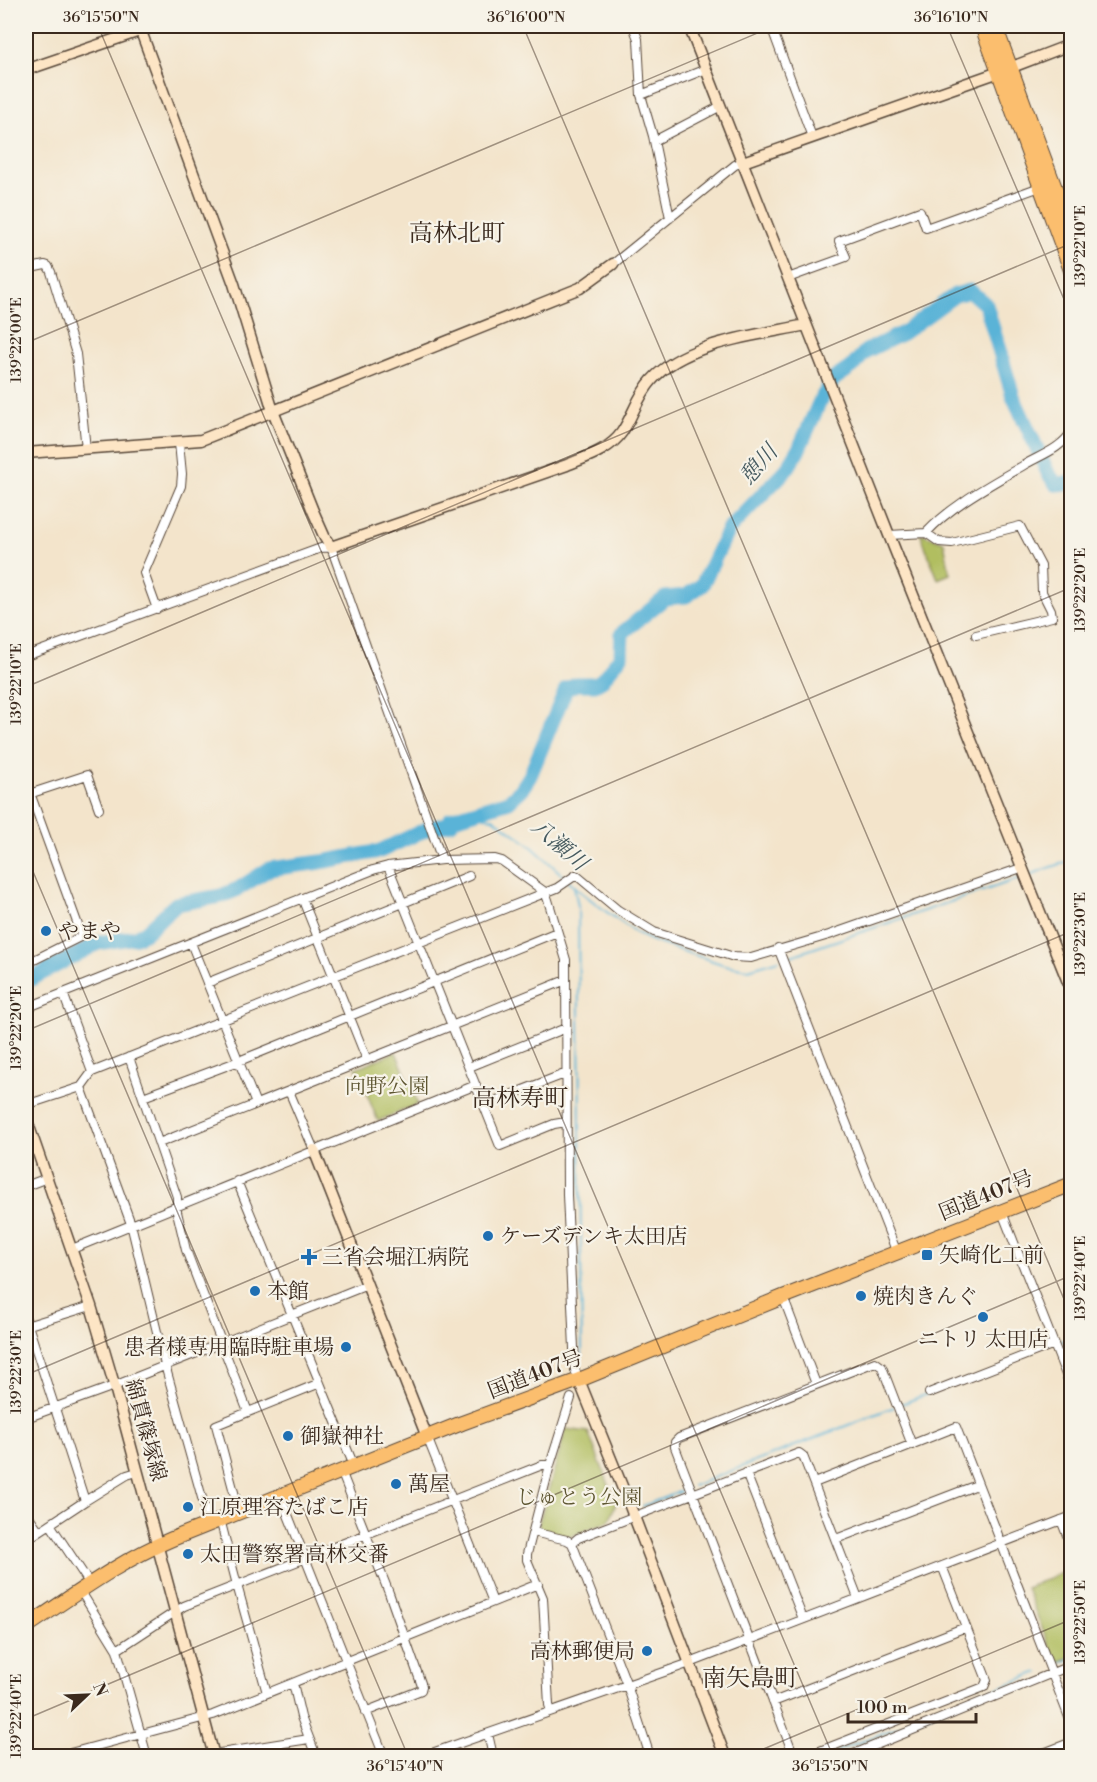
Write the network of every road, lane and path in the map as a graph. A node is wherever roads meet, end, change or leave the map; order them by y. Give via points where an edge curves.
1 (154, 26) edge
2 (633, 26) edge
3 (689, 26) edge
4 (771, 26) edge
5 (982, 26) edge
6 (995, 26) edge
7 (140, 28) edge
8 (1071, 44) edge
9 (706, 69) junction
10 (26, 70) edge
11 (1005, 70) junction
12 (641, 95) junction
13 (721, 106) junction
14 (812, 137) junction
15 (654, 141) junction
16 (743, 162) junction
17 (1040, 187) junction
18 (670, 218) junction
19 (1071, 234) edge
20 (613, 264) joint
21 (26, 269) edge
22 (1071, 273) edge
23 (788, 278) junction
24 (806, 325) junction
25 (273, 411) junction
26 (1071, 430) edge
27 (180, 443) junction
28 (86, 449) junction
29 (26, 453) edge
30 (926, 533) junction
31 (889, 535) junction
32 (331, 547) junction
33 (157, 609) junction
34 (976, 635) dead end
35 (26, 656) edge
36 (26, 782) edge
37 (28, 795) edge
38 (99, 809) dead end
39 (442, 860) junction
40 (388, 866) junction
41 (1024, 874) junction
42 (469, 876) dead end
43 (545, 892) junction
44 (302, 898) junction
45 (403, 903) junction
46 (557, 932) junction
47 (318, 938) junction
48 (419, 942) junction
49 (190, 943) junction
50 (778, 951) junction
51 (26, 964) edge
52 (333, 976) junction
53 (566, 980) junction
54 (207, 982) junction
55 (435, 982) junction
56 (1071, 992) edge
57 (63, 993) junction
58 (26, 1008) edge
59 (349, 1016) junction
60 (222, 1020) junction
61 (452, 1026) junction
62 (566, 1028) junction
63 (129, 1057) junction
64 (367, 1060) junction
65 (238, 1061) junction
66 (469, 1067) junction
67 (92, 1072) junction
68 (567, 1073) junction
69 (476, 1085) junction
70 (81, 1087) junction
71 (289, 1091) junction
72 (143, 1097) junction
73 (256, 1104) junction
74 (484, 1105) junction
75 (26, 1106) edge
76 (26, 1118) edge
77 (566, 1122) junction
78 (159, 1143) junction
79 (314, 1150) junction
80 (47, 1178) junction
81 (237, 1181) junction
82 (1071, 1184) edge
83 (26, 1186) edge
84 (177, 1205) junction
85 (1002, 1212) junction
86 (131, 1224) junction
87 (72, 1249) junction
88 (897, 1253) junction
89 (367, 1285) junction
90 (783, 1297) junction
91 (91, 1306) junction
92 (292, 1314) junction
93 (26, 1324) edge
94 (221, 1343) junction
95 (1054, 1344) junction
96 (165, 1365) junction
97 (579, 1380) junction
98 (320, 1383) junction
99 (816, 1383) junction
100 (114, 1386) junction
101 (1071, 1390) edge
102 (929, 1393) dead end
103 (571, 1398) dead end
104 (55, 1409) junction
105 (248, 1412) junction
106 (26, 1418) edge
107 (427, 1437) junction
108 (912, 1444) junction
109 (550, 1465) junction
110 (348, 1469) junction
111 (137, 1472) junction
112 (746, 1473) junction
113 (814, 1483) junction
114 (977, 1485) junction
115 (693, 1494) junction
116 (280, 1495) junction
117 (85, 1501) junction
118 (451, 1501) junction
119 (239, 1511) junction
120 (26, 1512) edge
121 (1071, 1516) edge
122 (635, 1517) junction
123 (1060, 1520) junction
124 (214, 1521) junction
125 (50, 1524) junction
126 (39, 1531) junction
127 (533, 1532) junction
128 (366, 1534) junction
129 (836, 1539) junction
130 (26, 1540) edge
131 (572, 1543) junction
132 (1001, 1543) junction
133 (158, 1545) junction
134 (1071, 1548) edge
135 (306, 1558) junction
136 (942, 1566) junction
137 (538, 1584) junction
138 (237, 1585) junction
139 (85, 1587) junction
140 (858, 1598) junction
141 (493, 1602) junction
142 (176, 1611) junction
143 (803, 1619) junction
144 (26, 1627) edge
145 (966, 1627) junction
146 (406, 1638) junction
147 (749, 1641) junction
148 (117, 1650) junction
149 (346, 1662) junction
150 (690, 1663) junction
151 (1071, 1665) edge
152 (1051, 1673) junction
153 (293, 1683) junction
154 (627, 1685) junction
155 (267, 1693) junction
156 (773, 1702) junction
157 (551, 1711) junction
158 (365, 1712) junction
159 (204, 1718) junction
160 (1071, 1725) edge
161 (141, 1734) junction
162 (488, 1734) junction
163 (309, 1739) junction
164 (1071, 1742) edge
165 (829, 1753) edge
166 (649, 1754) edge
167 (214, 1755) edge
168 (429, 1755) edge
169 (59, 1756) edge
170 (147, 1756) edge
171 (316, 1756) edge
172 (384, 1756) edge
173 (415, 1756) edge
174 (493, 1756) edge
175 (637, 1756) edge
176 (725, 1756) edge
177 (794, 1756) edge
178 (807, 1756) edge
179 (849, 1756) edge
180 (1036, 1756) edge

1 - 7 street
2 - 12 street via 638,39
3 - 9 street
4 - 14 street
5 - 11 highway
6 - 11 highway
7 - 10 street
7 - 25 street via 234,284
8 - 11 street
9 - 12 street
9 - 13 street
11 - 14 street
11 - 17 highway
11 - 19 highway
12 - 15 street
13 - 15 street
13 - 16 street
14 - 16 street
15 - 18 street
16 - 18 street
16 - 23 street
17 - 22 highway
17 - 23 street via 927,228 920,211 840,241 846,257
18 - 20 street
20 - 25 street via 580,288
21 - 28 street via 45,265 51,272 76,354
23 - 24 street
24 - 31 street
24 - 32 street via 720,344 669,365 651,380 621,433 596,453
25 - 27 street via 209,437
25 - 32 street
26 - 30 street via 1051,451 943,514
27 - 28 street
27 - 33 street via 181,486 144,573
28 - 29 street
30 - 31 street
30 - 34 street via 939,542 952,543 1020,526 1041,566 1042,591 1052,617
31 - 41 street
32 - 33 street
32 - 39 street
33 - 35 street
36 - 37 street
37 - 38 street via 87,775
37 - 51 street via 82,936
39 - 40 street
39 - 43 street via 502,861
40 - 44 street
40 - 45 street
41 - 50 street
41 - 56 street
42 - 45 street
43 - 46 street
43 - 48 street
43 - 50 street via 576,875 618,910 675,940 734,957 751,958
44 - 47 street
44 - 49 street
45 - 47 street
45 - 48 street
46 - 53 street via 566,960
46 - 55 street
47 - 52 street
47 - 54 street
48 - 52 street
48 - 55 street
49 - 54 street
49 - 57 street
50 - 88 street
52 - 59 street
52 - 60 street
53 - 61 street
53 - 62 street
54 - 60 street
55 - 59 street
55 - 61 street
57 - 58 street
57 - 67 street
59 - 64 street
59 - 65 street
60 - 63 street
60 - 65 street
61 - 64 street
61 - 66 street
62 - 66 street
62 - 68 street
63 - 67 street
63 - 72 street
64 - 71 street
65 - 72 street
65 - 73 street
66 - 69 street
67 - 70 street
68 - 74 street
68 - 77 street
69 - 74 street
69 - 79 street
70 - 75 street
70 - 86 street
71 - 73 street
71 - 79 street
72 - 78 street
73 - 78 street
74 - 77 street via 500,1146
76 - 80 street, 綿貫篠塚線
77 - 97 street via 574,1358
78 - 84 street
79 - 81 street
79 - 89 street
80 - 83 street
80 - 87 street, 綿貫篠塚線
81 - 84 street
81 - 92 street
82 - 85 highway, 国道407号
84 - 86 street
84 - 94 street via 186,1250
85 - 88 highway, 国道407号
85 - 95 street
86 - 87 street
86 - 96 street
87 - 91 street, 綿貫篠塚線
88 - 90 highway, 国道407号
89 - 92 street
89 - 107 street
90 - 97 highway, 国道407号
90 - 99 street
91 - 93 street
91 - 100 street, 綿貫篠塚線
92 - 94 street
92 - 98 street
93 - 104 street
94 - 96 street
94 - 105 street
95 - 101 street
95 - 102 street
96 - 100 street
96 - 124 street
97 - 107 highway, 国道407号
97 - 122 street
98 - 105 street
98 - 110 street
99 - 108 street via 871,1363 879,1364
99 - 115 street via 676,1440 675,1448
100 - 104 street
100 - 111 street, 綿貫篠塚線
103 - 109 street
104 - 106 street
104 - 117 street
105 - 119 street via 216,1425
107 - 110 highway, 国道407号
107 - 118 street
108 - 113 street
108 - 114 street via 956,1427
109 - 118 street
109 - 127 street
110 - 116 highway, 国道407号
110 - 128 street
111 - 117 street
111 - 133 street, 綿貫篠塚線
112 - 113 street via 799,1453
112 - 115 street
112 - 143 street
113 - 129 street
114 - 129 street
114 - 132 street
115 - 122 street
115 - 147 street
116 - 119 highway, 国道407号
116 - 135 street
117 - 125 street
118 - 128 street
118 - 141 street
119 - 124 highway, 国道407号
120 - 126 street
121 - 123 street
122 - 131 street
122 - 150 street
123 - 132 street
123 - 134 street
124 - 133 highway, 国道407号
124 - 138 street
125 - 126 street
125 - 139 street
126 - 130 street
127 - 131 street
127 - 137 street via 527,1560
128 - 135 street
128 - 146 street
129 - 140 street
131 - 154 street
132 - 136 street
132 - 152 street
133 - 139 highway, 国道407号
133 - 142 street, 綿貫篠塚線
135 - 138 street
135 - 149 street
136 - 140 street
136 - 145 street
137 - 141 street
137 - 157 street via 543,1598
138 - 142 street
138 - 155 street
139 - 144 highway, 国道407号
139 - 148 street
140 - 143 street
141 - 146 street
142 - 148 street
142 - 159 street, 綿貫篠塚線
143 - 147 street
145 - 156 street
145 - 165 street via 987,1680 984,1687
146 - 149 street
146 - 158 street via 421,1690
147 - 150 street
147 - 156 street
148 - 161 street
149 - 153 street
149 - 158 street
150 - 154 street
150 - 176 street
151 - 152 street
152 - 160 street
152 - 179 street
153 - 155 street
153 - 163 street
154 - 157 street
154 - 166 street
155 - 159 street
156 - 177 street
157 - 162 street
158 - 172 street
159 - 161 street
159 - 167 street, 綿貫篠塚線
161 - 169 street
161 - 170 street
162 - 168 street
162 - 174 street
163 - 167 street
163 - 171 street
164 - 180 street
165 - 178 street
166 - 175 street
168 - 173 street

